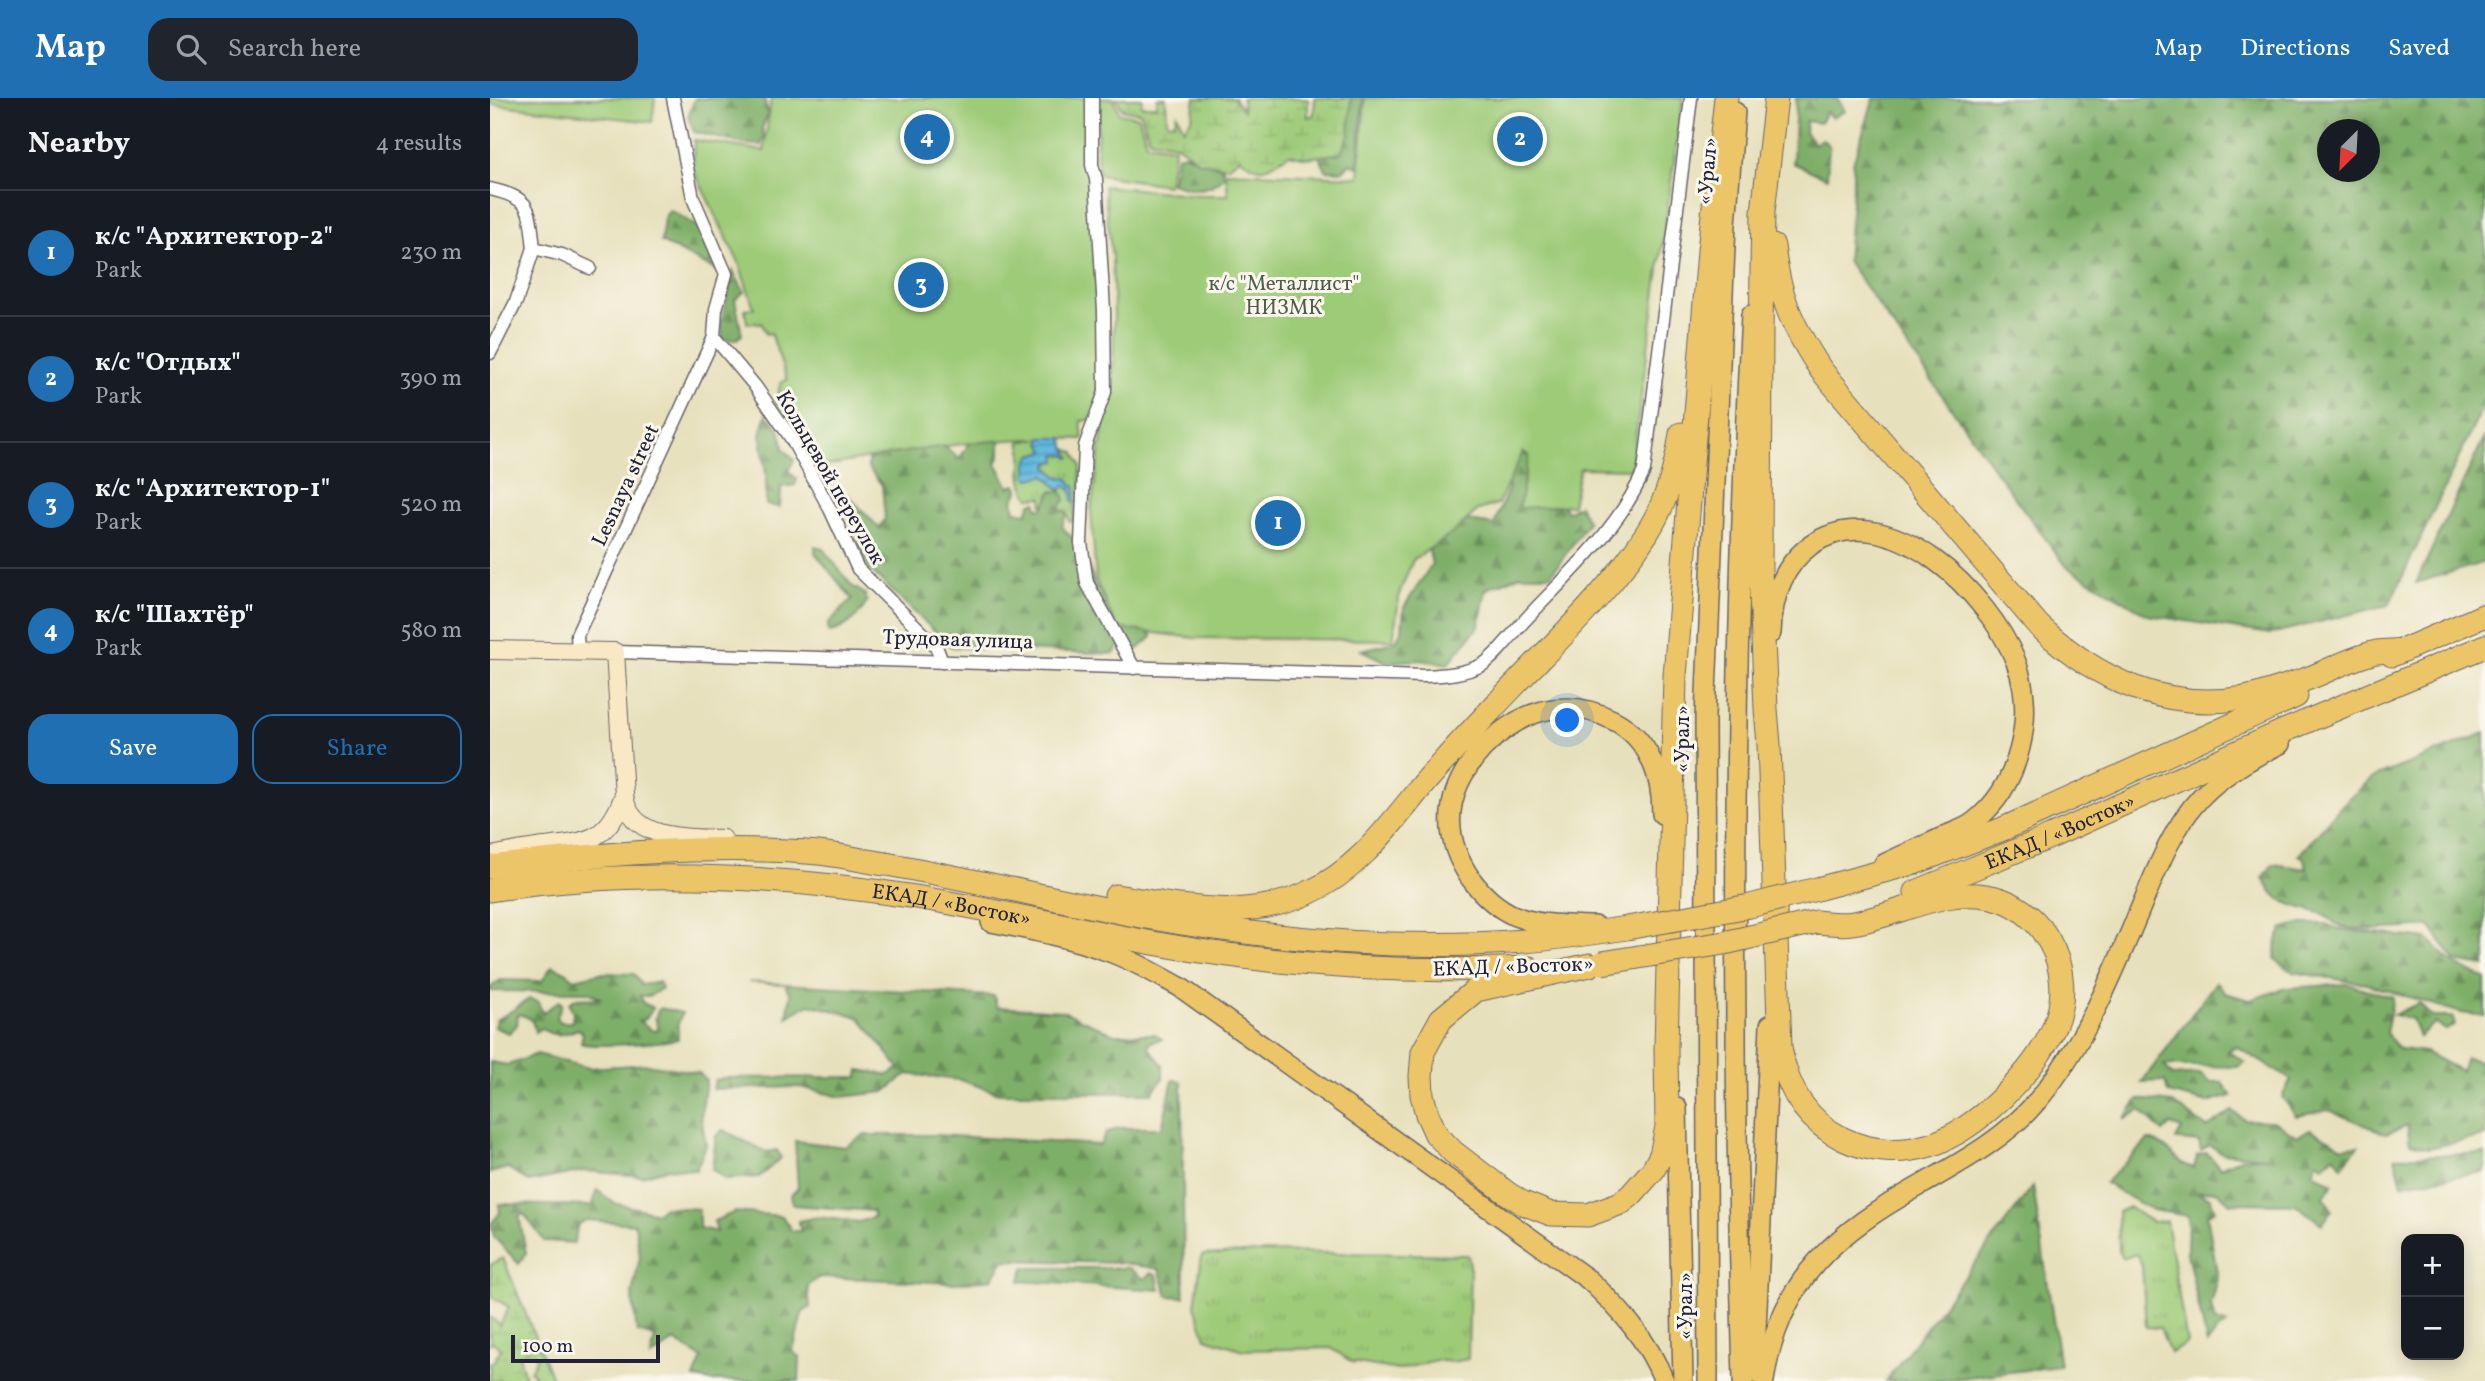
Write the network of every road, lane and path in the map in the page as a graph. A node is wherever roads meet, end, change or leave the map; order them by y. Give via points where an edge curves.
1 (673, 98) edge
2 (1091, 98) edge
3 (1691, 98) edge
4 (1726, 98) edge
5 (1736, 98) edge
6 (1766, 98) edge
7 (1776, 98) edge
8 (490, 189) edge
9 (534, 248) junction
10 (1709, 251) junction
11 (590, 268) dead end
12 (714, 337) junction
13 (490, 353) edge
14 (2485, 615) edge
15 (2485, 646) edge
16 (490, 650) edge
17 (2404, 650) junction
18 (578, 651) junction
19 (615, 652) junction
20 (942, 662) junction
21 (1134, 667) junction
22 (2354, 702) junction
23 (1769, 745) junction
24 (624, 795) junction
25 (788, 851) junction
26 (490, 856) edge
27 (490, 867) edge
28 (1826, 888) junction
29 (490, 890) edge
30 (1035, 893) junction
31 (927, 899) junction
32 (1816, 922) junction
33 (1775, 924) junction
34 (1627, 928) junction
35 (1668, 942) junction
36 (1596, 964) junction
37 (1669, 985) junction
38 (1664, 1381) edge
39 (1683, 1381) edge
40 (1708, 1381) edge
41 (1743, 1381) edge
42 (1754, 1381) edge
43 (1764, 1381) edge

1 - 12 street via 693,198 726,274
2 - 21 street via 1105,392 1085,446 1081,543 1087,583
3 - 21 street, Трудовая улица via 1644,471 1633,498 1572,572 1485,663 1457,674 1424,676
4 - 10 highway
5 - 40 main road, «Урал» via 1726,224 1705,717
6 - 41 main road via 1750,321 1739,678 1735,1028
7 - 17 highway via 1772,235 1784,303 1797,333 1860,417 2007,590 2068,652 2127,686 2158,695 2217,700 2257,695 2375,652
7 - 23 highway via 1763,212 1760,344 1760,568
8 - 9 street via 519,198 529,209
9 - 11 street
9 - 13 street via 516,302
10 - 30 highway via 1679,450 1671,483 1646,536 1348,869 1307,894 1241,910 1102,894
10 - 35 highway via 1675,676
12 - 18 street, Lesnaya street via 577,635
12 - 20 street, Кольцевой переулок via 791,438 858,569 936,646
14 - 17 highway
15 - 22 highway, ЕКАД / «Восток»
16 - 18 main road, Трудовая улица
17 - 28 highway, ЕКАД / «Восток» via 2003,830 1914,863
18 - 19 main road, Трудовая улица
19 - 20 street, Трудовая улица
19 - 24 main road
20 - 21 street, Трудовая улица
22 - 32 highway, ЕКАД / «Восток» via 1942,882
22 - 43 main road via 2323,725 2243,763 2200,798 2175,834 2103,997 2054,1080 2002,1135 1868,1217 1812,1266 1784,1310
23 - 28 main road via 1772,615 1779,585 1802,552 1847,531 1891,535 1937,562 1995,622 2017,665 2024,709 2019,753 2002,793 1973,824
23 - 33 highway
24 - 25 main road via 639,822 661,834 760,841
24 - 26 main road via 614,820 594,838
25 - 27 highway, ЕКАД / «Восток» via 639,853
25 - 30 highway, ЕКАД / «Восток»
28 - 34 highway, ЕКАД / «Восток», bridge
29 - 31 highway, ЕКАД / «Восток» via 645,877 732,877
30 - 34 highway, ЕКАД / «Восток» via 1158,919 1365,942 1493,942
31 - 36 highway, ЕКАД / «Восток» via 1245,958 1393,969
31 - 38 main road via 972,918 1108,951 1180,987 1589,1280 1636,1329
32 - 33 highway via 1852,923 1950,896 2002,900 2034,920 2055,951 2062,989 2054,1027 2012,1086 1972,1123 1950,1136 1907,1150 1852,1143 1810,1115 1784,1069
32 - 36 highway, ЕКАД / «Восток», bridge
33 - 42 main road
34 - 35 main road via 1547,924 1516,916 1480,891 1457,854 1450,819 1463,773 1494,737 1529,714 1568,708 1607,717 1646,748 1662,793 1662,899
35 - 37 highway
36 - 37 highway via 1476,990 1441,1019 1423,1052 1422,1095 1436,1134 1507,1193 1551,1214 1588,1215 1607,1210 1632,1195 1661,1155 1667,1126
37 - 39 main road

